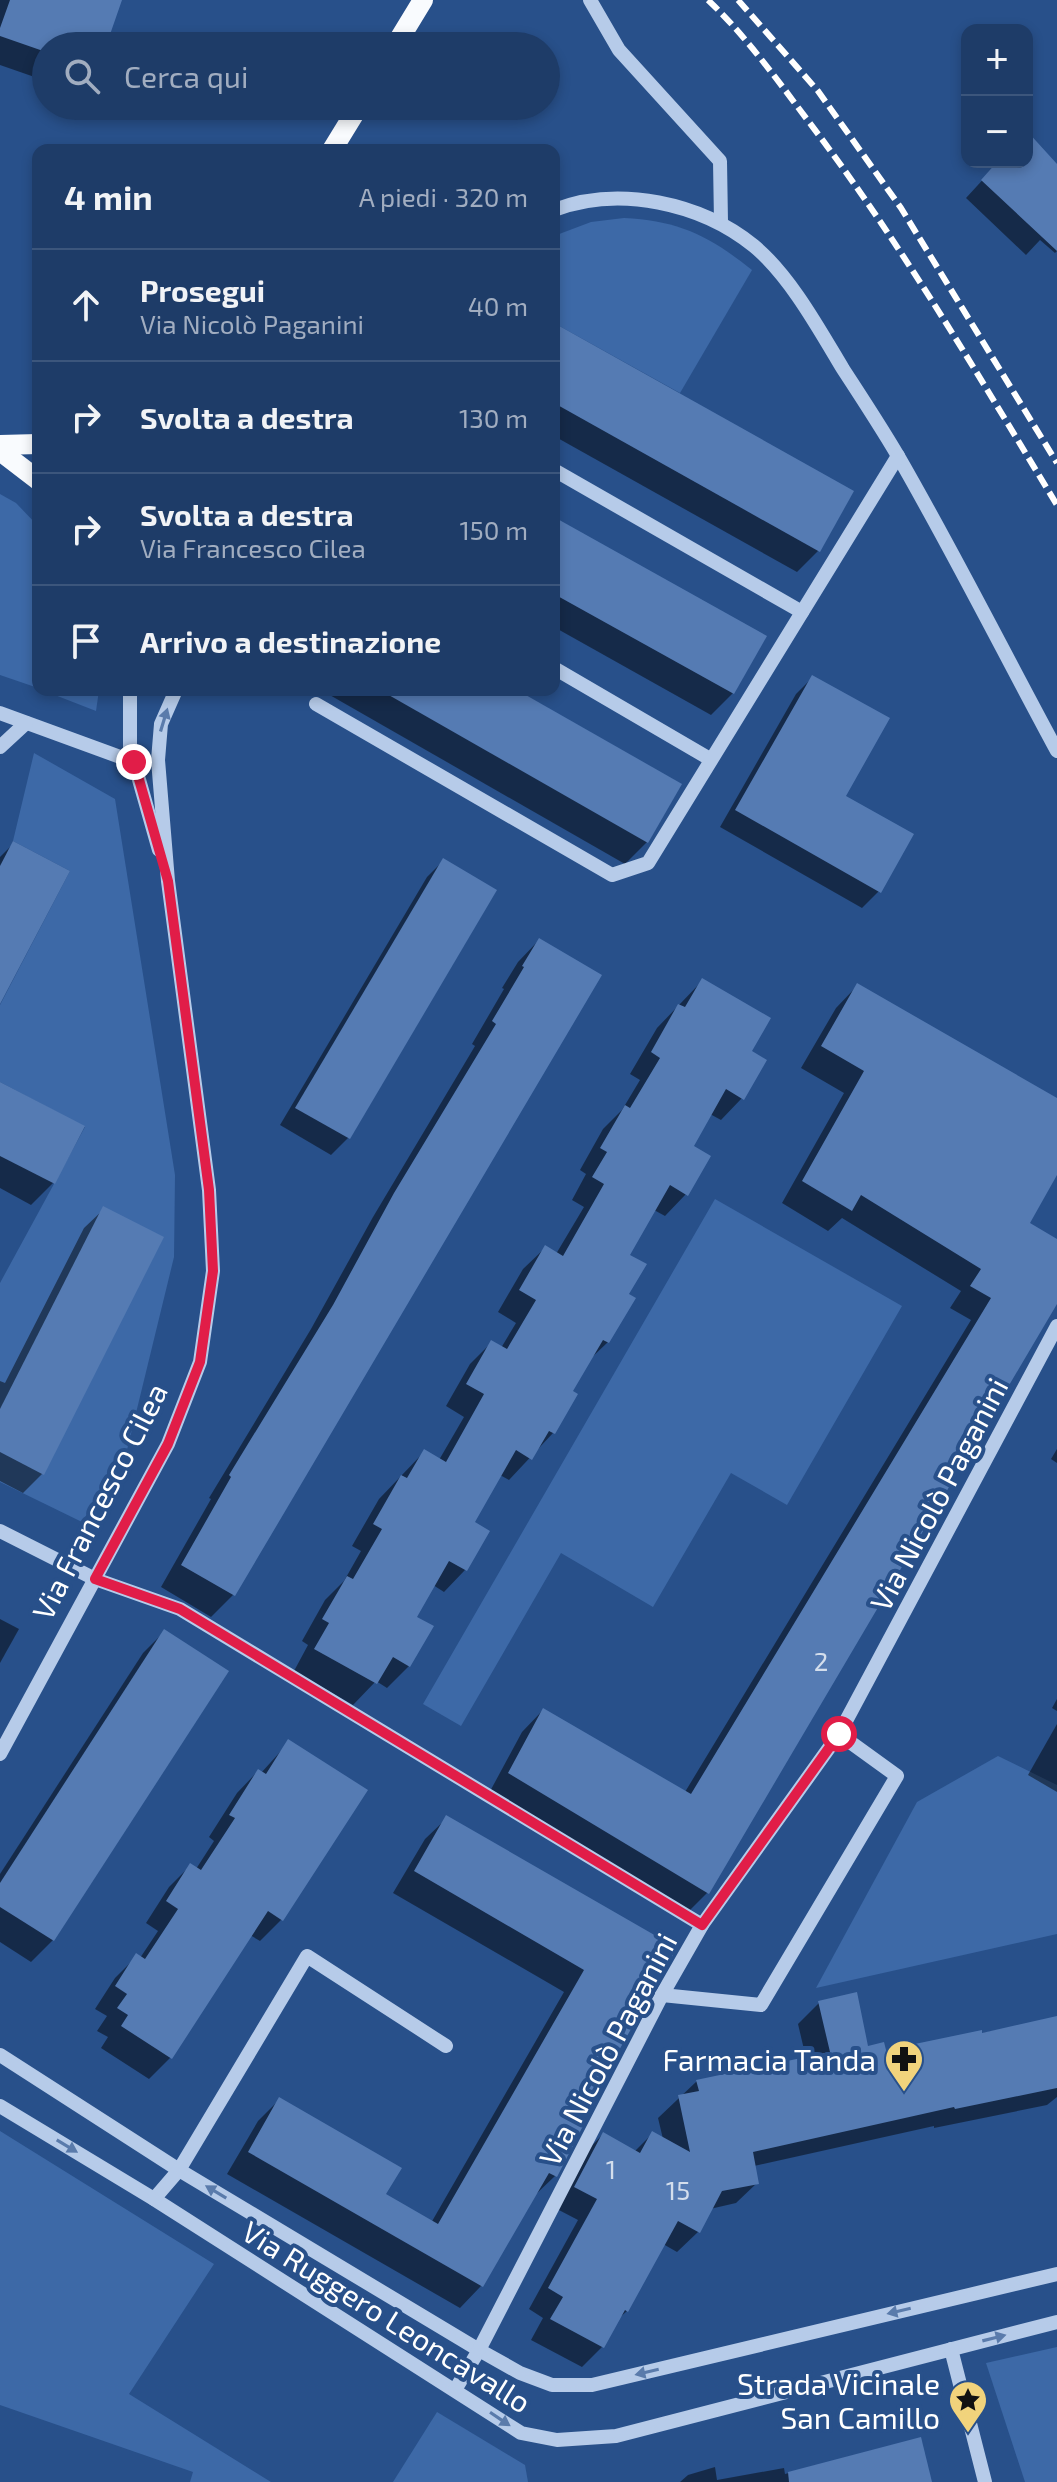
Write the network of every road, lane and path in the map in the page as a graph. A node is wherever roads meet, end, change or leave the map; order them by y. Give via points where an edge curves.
1 (423, 0) edge
2 (590, 0) edge
3 (403, 32) edge
4 (350, 120) edge
5 (336, 144) edge
6 (560, 209) edge
7 (721, 222) junction
8 (32, 445) edge
9 (0, 448) edge
10 (898, 456) junction
11 (32, 457) edge
12 (560, 473) edge
13 (32, 475) edge
14 (802, 612) junction
15 (560, 672) edge
16 (130, 696) edge
17 (173, 696) edge
18 (316, 704) dead end
19 (0, 713) edge
20 (26, 723) junction
21 (0, 747) edge
22 (1057, 751) edge
23 (710, 759) junction
24 (134, 762) junction
25 (168, 881) junction
26 (1057, 1326) edge
27 (0, 1531) edge
28 (95, 1579) junction
29 (839, 1734) junction
30 (0, 1754) edge
31 (702, 1925) junction
32 (662, 1995) junction
33 (446, 2046) dead end
34 (0, 2055) edge
35 (0, 2106) edge
36 (179, 2170) junction
37 (154, 2199) junction
38 (1057, 2274) edge
39 (1057, 2322) edge
40 (951, 2349) junction
41 (479, 2350) junction
42 (455, 2390) junction
43 (985, 2482) edge

1 - 3 main road
2 - 7 street via 619,50 720,161
4 - 5 main road
6 - 7 street via 636,199
7 - 10 street via 757,248 795,292
8 - 9 main road
9 - 11 main road
9 - 13 main road
10 - 14 street
10 - 22 street
12 - 14 street
14 - 23 street
15 - 23 street
16 - 24 street, Via Francesco Cilea
25 -> 17 street, Via Francesco Cilea via 158,760 161,724
18 - 23 street via 612,875 648,863
19 - 20 street
20 - 21 street
20 - 24 street
24 - 25 street, Via Francesco Cilea
25 - 28 street, Via Francesco Cilea via 209,1190 213,1271 200,1362 168,1444
26 - 29 street, Via Nicolò Paganini
27 - 28 street
28 - 30 street, Via Francesco Cilea
28 - 31 street via 180,1609
29 - 31 street, Via Nicolò Paganini
29 - 32 street via 897,1776 761,2005
31 - 32 street, Via Nicolò Paganini
32 - 41 street, Via Nicolò Paganini
33 - 36 street via 307,1956
34 - 36 street, Via Ruggero Leoncavallo
35 -> 37 street, Via Ruggero Leoncavallo
36 - 37 street
41 -> 36 street, Via Ruggero Leoncavallo
37 - 42 street, Via Ruggero Leoncavallo
38 -> 41 street, Via Ruggero Leoncavallo via 592,2385 552,2385
40 -> 39 street, Via Ruggero Leoncavallo
42 -> 40 street, Via Ruggero Leoncavallo via 521,2433 557,2440 616,2436
40 - 43 street
41 - 42 street, Via Nicolò Paganini

